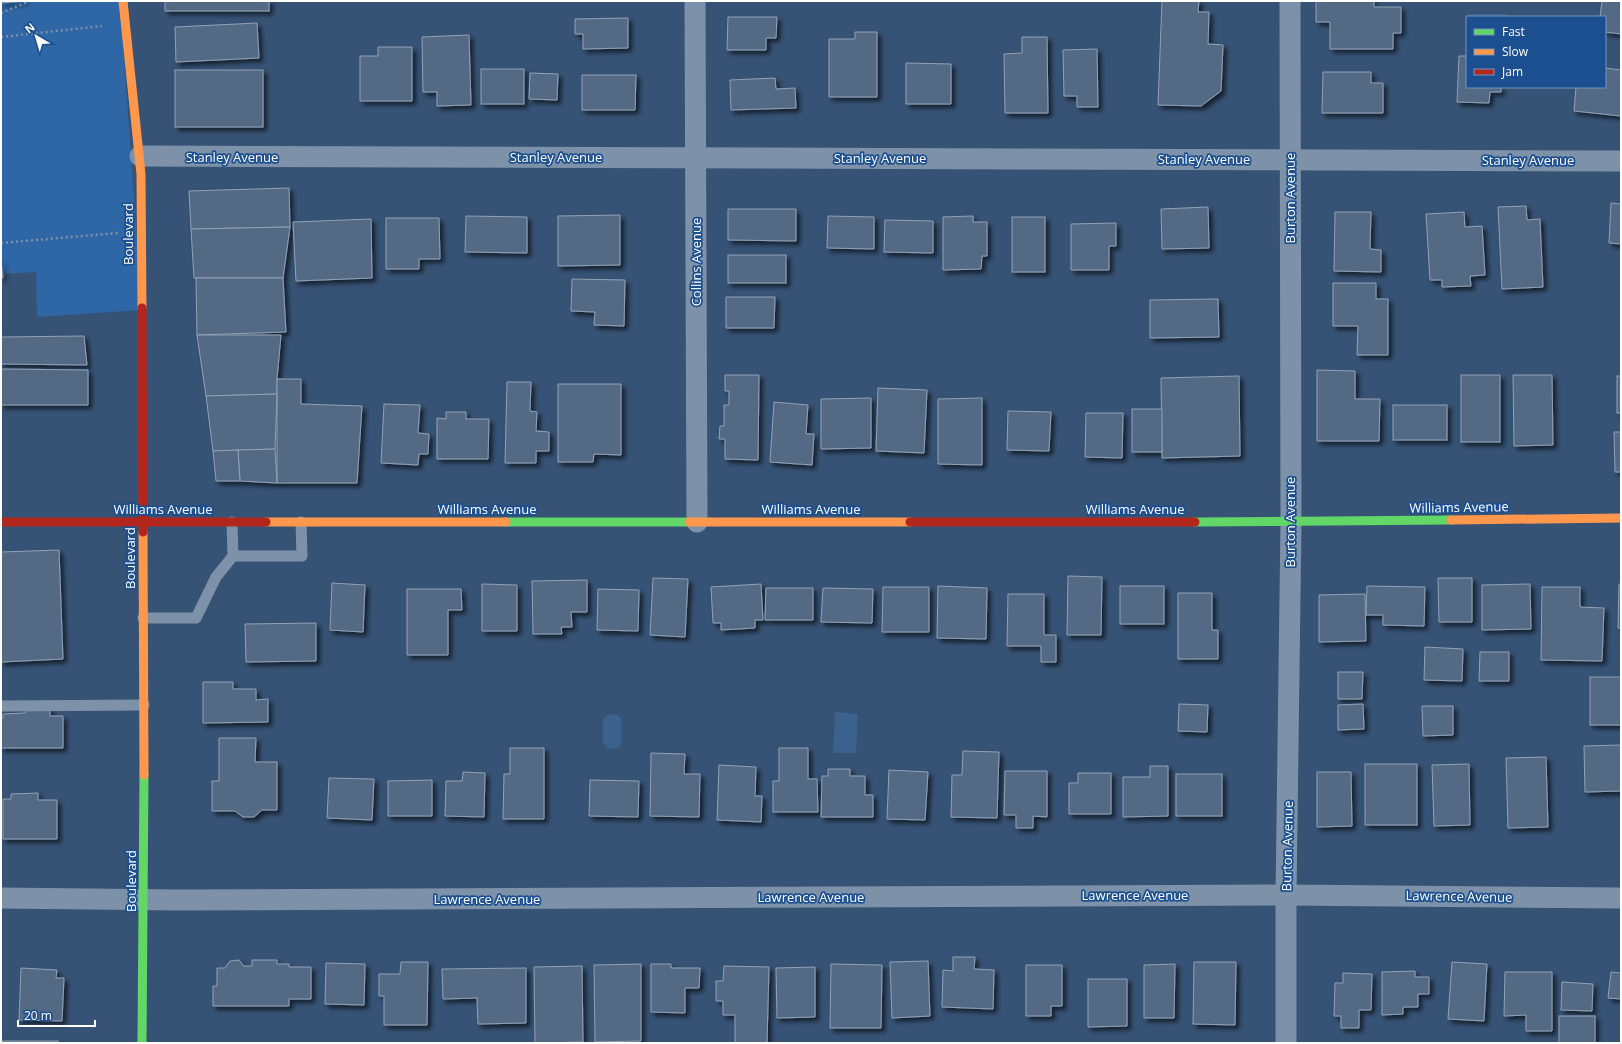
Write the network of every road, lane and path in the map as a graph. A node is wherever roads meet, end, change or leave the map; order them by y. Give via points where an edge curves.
1 (25, 1) edge
2 (123, 1) edge
3 (695, 1) edge
4 (1290, 1) edge
5 (1, 12) edge
6 (125, 23) junction
7 (1, 37) edge
8 (140, 156) junction
9 (696, 158) junction
10 (1290, 159) junction
11 (1621, 161) edge
12 (141, 231) junction
13 (1, 243) edge
14 (1, 269) edge
15 (3, 278) dead end
16 (1621, 518) edge
17 (1, 522) edge
18 (142, 522) junction
19 (232, 522) junction
20 (301, 522) junction
21 (697, 522) junction
22 (1290, 522) junction
23 (233, 556) junction
24 (143, 618) junction
25 (144, 705) junction
26 (1, 706) edge
27 (1286, 895) junction
28 (1, 898) edge
29 (1621, 898) edge
30 (144, 900) junction
31 (142, 1043) edge
32 (1286, 1043) edge

1 - 5 path
2 - 6 street, Boulevard
3 - 9 street, Collins Avenue
4 - 10 street, Burton Avenue
6 - 7 path
6 - 8 street, Boulevard
8 - 9 street, Stanley Avenue
8 - 12 street, Boulevard
9 - 10 street, Stanley Avenue
9 - 21 street, Collins Avenue
10 - 11 street, Stanley Avenue
10 - 22 street, Burton Avenue
12 - 13 path
12 - 18 street, Boulevard
14 - 15 path
16 - 22 street, Williams Avenue
17 - 18 street, Williams Avenue
18 - 19 street, Williams Avenue
18 - 24 street, Boulevard
19 - 20 street, Williams Avenue
19 - 23 lane
20 - 21 street, Williams Avenue
20 - 23 lane via 302,556
21 - 22 street, Williams Avenue
22 - 27 street, Burton Avenue
23 - 24 lane via 216,577 196,618
24 - 25 street, Boulevard
25 - 26 lane
25 - 30 street, Boulevard
27 - 29 street, Lawrence Avenue
27 - 30 street, Lawrence Avenue
27 - 32 street, Burton Avenue
28 - 30 street, Lawrence Avenue
30 - 31 street, Boulevard

